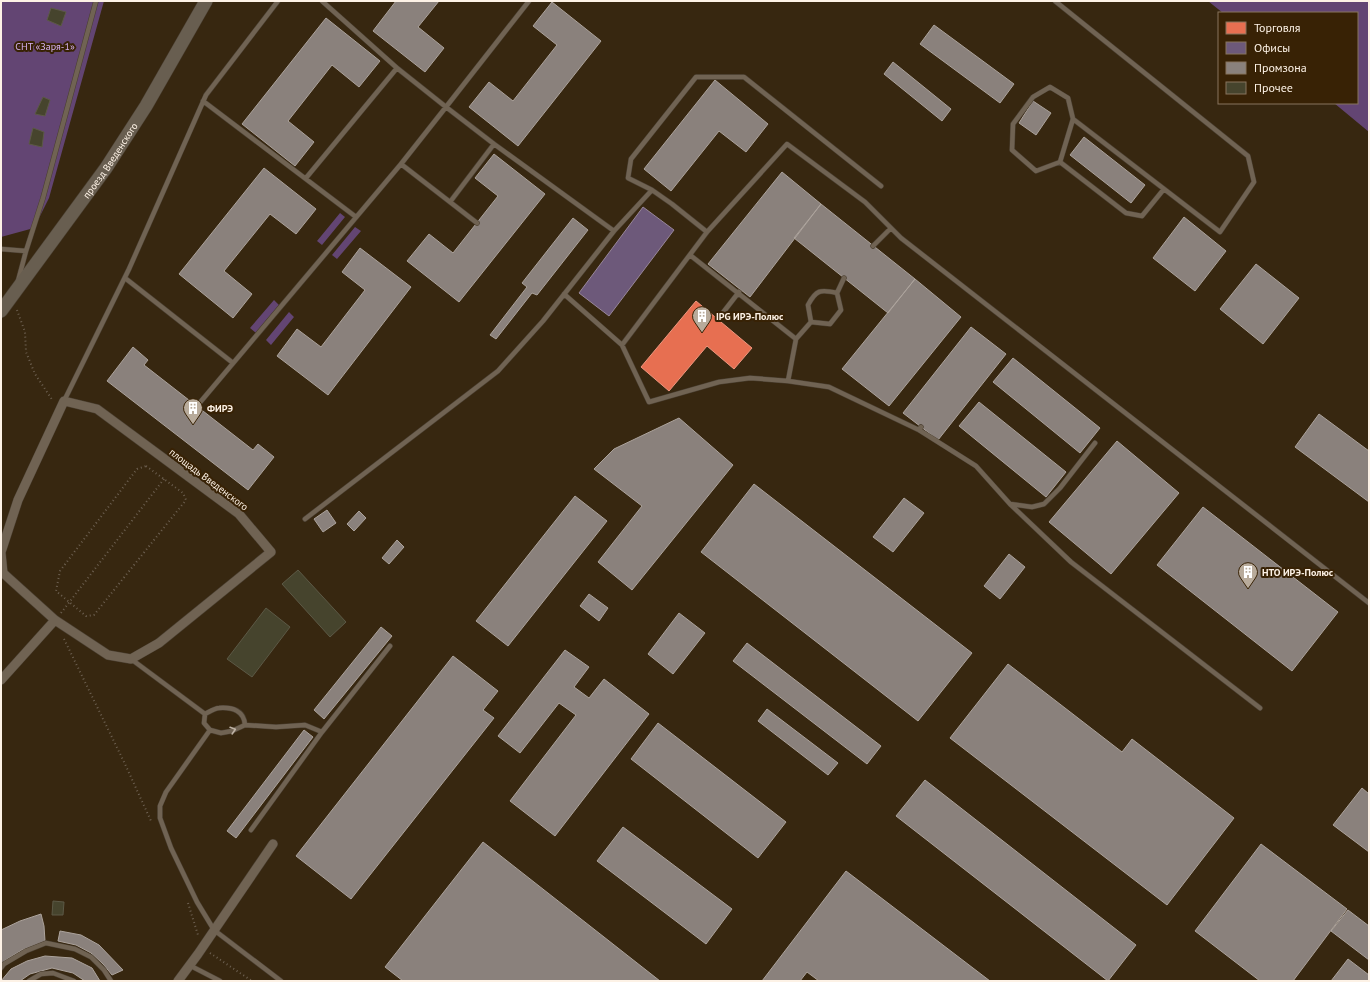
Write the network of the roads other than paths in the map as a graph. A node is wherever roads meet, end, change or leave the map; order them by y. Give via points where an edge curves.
1 (96, 1) edge
2 (206, 1) edge
3 (278, 1) edge
4 (322, 1) edge
5 (529, 1) edge
6 (1055, 1) edge
7 (397, 68) junction
8 (203, 101) junction
9 (446, 107) junction
10 (1073, 119) junction
11 (494, 144) junction
12 (1060, 162) junction
13 (401, 164) junction
14 (306, 178) junction
15 (881, 186) dead end
16 (1164, 189) junction
17 (652, 190) junction
18 (450, 202) junction
19 (356, 216) junction
20 (477, 223) dead end
21 (890, 228) junction
22 (614, 232) junction
23 (707, 232) junction
24 (873, 246) dead end
25 (1, 249) edge
26 (26, 251) junction
27 (690, 255) junction
28 (125, 278) junction
29 (844, 278) dead end
30 (739, 292) junction
31 (837, 293) junction
32 (14, 294) junction
33 (564, 294) junction
34 (1, 311) edge
35 (718, 319) dead end
36 (811, 322) junction
37 (796, 339) junction
38 (622, 345) junction
39 (234, 363) junction
40 (788, 381) junction
41 (64, 401) junction
42 (197, 406) dead end
43 (1095, 443) dead end
44 (1010, 504) junction
45 (305, 519) dead end
46 (1, 552) edge
47 (1369, 603) edge
48 (55, 620) junction
49 (390, 646) dead end
50 (131, 659) junction
51 (1, 680) edge
52 (1260, 708) dead end
53 (205, 714) junction
54 (245, 725) junction
55 (210, 730) junction
56 (322, 732) junction
57 (251, 830) dead end
58 (273, 844) dead end
59 (214, 930) junction
60 (189, 965) junction
61 (1, 968) edge
62 (29, 981) edge
63 (74, 981) edge
64 (111, 981) edge
65 (178, 981) edge
66 (220, 981) edge
67 (281, 981) edge

1 - 26 lane via 43,198
2 - 32 street, проезд Введенского via 146,106 106,168
3 - 8 lane via 219,76
4 - 7 lane
5 - 9 lane
6 - 16 lane via 1248,156 1254,182 1220,232
7 - 9 lane
7 - 14 lane
8 - 14 lane
8 - 28 lane
9 - 11 lane
9 - 13 lane
10 - 12 lane
10 - 12 lane via 1068,98 1050,87 1033,96 1013,124 1012,150 1036,171
10 - 16 lane
11 - 18 lane
11 - 22 lane
12 - 16 lane via 1126,213 1142,216
13 - 18 lane
13 - 19 lane
14 - 19 lane
15 - 17 lane via 744,77 696,77 630,159 628,178
17 - 22 lane
17 - 23 lane
18 - 20 lane
19 - 39 lane
21 - 23 lane via 865,202 787,144
21 - 24 lane
21 - 47 lane
22 - 33 lane
23 - 27 lane
25 - 26 lane
26 - 32 lane
27 - 30 lane
27 - 38 lane
28 - 39 lane
28 - 41 lane
29 - 31 lane
30 - 35 lane
30 - 37 lane
31 - 36 lane via 823,290 813,295 808,305
31 - 36 lane via 841,310 830,324
32 - 34 street, проезд Введенского
33 - 38 lane
33 - 45 lane via 498,371
36 - 37 lane
37 - 40 lane
38 - 40 lane via 649,402 719,382 750,378
39 - 42 lane
40 - 44 lane via 829,387 920,428 976,466
41 - 46 street via 18,500
41 - 50 street, площадь Введенского via 97,409 239,514 271,552 159,643
43 - 44 lane via 1060,488 1044,504 1032,507
44 - 52 lane via 1071,562
46 - 48 street via 3,573
48 - 50 street via 108,655
48 - 51 street
49 - 56 lane
50 - 53 lane
53 - 54 lane via 218,708 230,708 240,712
53 - 55 lane via 204,723
55 -> 54 lane via 220,733
54 - 56 lane via 305,725
55 - 59 lane via 166,792 160,806 160,818 174,855
56 - 57 lane
58 - 59 street
59 - 60 street
59 - 67 lane
60 - 65 street
60 - 66 lane
61 - 64 lane via 26,951 46,943 75,948 91,957
62 - 63 lane via 41,974 53,973

